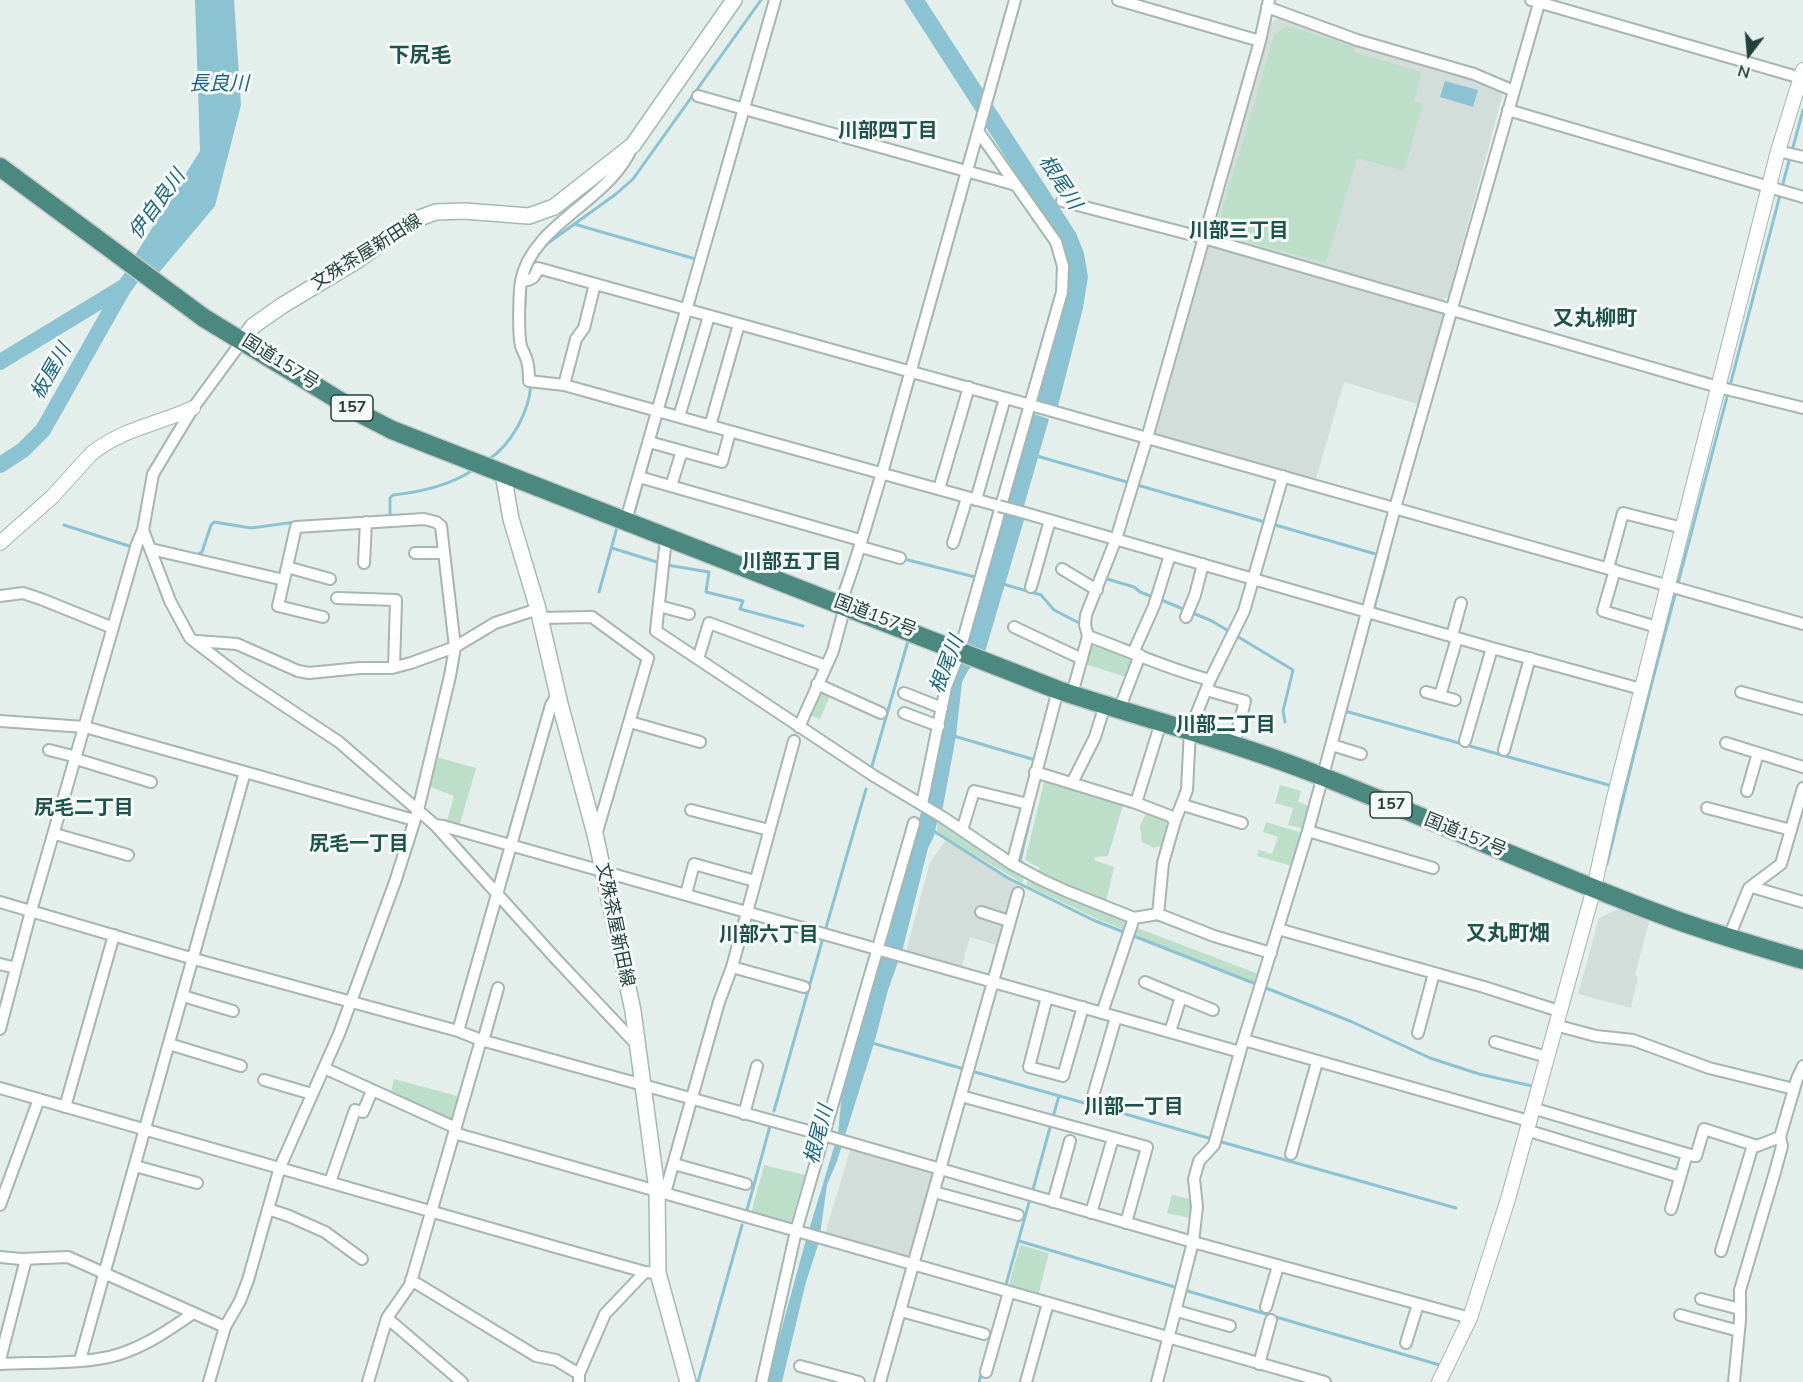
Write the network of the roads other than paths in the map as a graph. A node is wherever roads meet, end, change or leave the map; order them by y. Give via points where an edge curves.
1 (734, 0) edge
2 (775, 0) edge
3 (1015, 0) edge
4 (1118, 0) edge
5 (1537, 1) edge
6 (1268, 3) edge
7 (1260, 41) junction
8 (1802, 74) edge
9 (1514, 91) junction
10 (698, 96) dead end
11 (743, 109) junction
12 (1508, 110) junction
13 (979, 128) junction
14 (633, 145) junction
15 (1778, 151) junction
16 (1803, 157) edge
17 (0, 167) edge
18 (966, 171) junction
19 (1016, 185) junction
20 (1768, 188) junction
21 (1803, 197) edge
22 (1062, 201) dead end
23 (1204, 238) junction
24 (521, 281) junction
25 (595, 284) junction
26 (687, 310) junction
27 (1453, 310) junction
28 (709, 316) junction
29 (739, 324) junction
30 (239, 338) junction
31 (909, 371) junction
32 (564, 385) junction
33 (969, 387) junction
34 (1718, 387) junction
35 (1005, 398) junction
36 (1032, 405) junction
37 (193, 408) junction
38 (1803, 408) edge
39 (658, 411) junction
40 (679, 417) junction
41 (710, 426) junction
42 (730, 432) junction
43 (1147, 438) junction
44 (649, 442) junction
45 (682, 451) junction
46 (882, 473) junction
47 (503, 474) junction
48 (1283, 476) junction
49 (639, 477) junction
50 (671, 486) junction
51 (939, 489) junction
52 (971, 499) junction
53 (1395, 508) junction
54 (623, 519) junction
55 (1050, 520) junction
56 (366, 522) junction
57 (1683, 528) junction
58 (144, 530) junction
59 (666, 537) junction
60 (1116, 539) junction
61 (0, 543) edge
62 (953, 543) dead end
63 (860, 544) junction
64 (151, 550) junction
65 (415, 553) dead end
66 (444, 554) junction
67 (1170, 555) junction
68 (900, 558) dead end
69 (364, 563) dead end
70 (1203, 564) junction
71 (287, 567) junction
72 (1062, 568) dead end
73 (1611, 569) junction
74 (330, 579) dead end
75 (1254, 579) junction
76 (284, 580) junction
77 (1667, 586) junction
78 (1031, 587) dead end
79 (1097, 590) junction
80 (0, 596) edge
81 (337, 598) dead end
82 (1461, 603) dead end
83 (843, 605) junction
84 (659, 606) junction
85 (1367, 610) junction
86 (539, 614) junction
87 (689, 614) dead end
88 (1186, 616) dead end
89 (323, 617) dead end
90 (1803, 624) edge
91 (1014, 627) dead end
92 (1657, 627) junction
93 (113, 628) junction
94 (1088, 636) junction
95 (1454, 637) junction
96 (197, 641) junction
97 (455, 647) junction
98 (1492, 648) junction
99 (968, 654) junction
100 (1137, 654) junction
101 (1530, 658) junction
102 (699, 659) junction
103 (1082, 659) junction
104 (826, 666) junction
105 (394, 667) junction
106 (817, 684) junction
107 (1208, 685) junction
108 (1641, 689) junction
109 (1065, 692) junction
110 (1426, 692) dead end
111 (1742, 692) dead end
112 (904, 693) dead end
113 (557, 695) junction
114 (1440, 696) junction
115 (1455, 700) dead end
116 (942, 708) junction
117 (1112, 708) junction
118 (1803, 709) edge
119 (904, 712) dead end
120 (881, 713) dead end
121 (0, 721) edge
122 (630, 722) junction
123 (1161, 722) junction
124 (939, 726) junction
125 (85, 727) junction
126 (799, 727) junction
127 (1190, 730) junction
128 (1509, 731) junction
129 (1521, 734) dead end
130 (794, 741) dead end
131 (1466, 741) dead end
132 (700, 742) dead end
133 (1234, 743) junction
134 (1726, 743) dead end
135 (1332, 746) junction
136 (49, 750) dead end
137 (1504, 750) dead end
138 (1758, 753) junction
139 (1361, 754) dead end
140 (77, 758) junction
141 (1803, 767) edge
142 (245, 772) junction
143 (1035, 772) junction
144 (1322, 776) junction
145 (151, 782) dead end
146 (1072, 783) junction
147 (1747, 791) dead end
148 (1802, 792) edge
149 (1136, 803) junction
150 (922, 804) junction
151 (1028, 804) junction
152 (1183, 805) junction
153 (1707, 808) dead end
154 (691, 810) dead end
155 (416, 815) junction
156 (1175, 821) junction
157 (914, 823) dead end
158 (1242, 823) dead end
159 (435, 825) junction
160 (769, 830) junction
161 (962, 830) junction
162 (1796, 830) edge
163 (1308, 831) junction
164 (55, 834) junction
165 (596, 838) junction
166 (512, 846) junction
167 (129, 855) dead end
168 (1012, 864) junction
169 (1434, 867) dead end
170 (602, 871) junction
171 (754, 881) junction
172 (1752, 886) junction
173 (1594, 888) junction
174 (497, 893) junction
175 (1018, 893) dead end
176 (686, 894) junction
177 (0, 902) edge
178 (1803, 902) edge
179 (31, 911) junction
180 (746, 911) junction
181 (981, 912) dead end
182 (1158, 914) junction
183 (1134, 918) junction
184 (1009, 921) junction
185 (1278, 929) junction
186 (114, 935) junction
187 (1729, 937) junction
188 (878, 949) junction
189 (1271, 953) junction
190 (194, 959) junction
191 (1803, 960) edge
192 (0, 964) edge
193 (732, 967) junction
194 (16, 968) junction
195 (1434, 973) junction
196 (993, 981) junction
197 (1145, 982) dead end
198 (498, 987) dead end
199 (804, 987) dead end
200 (183, 996) junction
201 (1047, 997) junction
202 (1181, 997) junction
203 (350, 1003) junction
204 (1083, 1007) junction
205 (1213, 1010) dead end
206 (233, 1011) dead end
207 (1559, 1011) junction
208 (1102, 1013) junction
209 (1116, 1017) junction
210 (1555, 1025) junction
211 (0, 1029) edge
212 (458, 1031) junction
213 (1170, 1032) junction
214 (1418, 1033) dead end
215 (1244, 1040) junction
216 (482, 1041) junction
217 (1495, 1042) dead end
218 (169, 1044) junction
219 (638, 1046) junction
220 (1240, 1052) junction
221 (1547, 1056) junction
222 (1317, 1062) junction
223 (241, 1065) dead end
224 (758, 1066) dead end
225 (324, 1068) junction
226 (1803, 1069) edge
227 (264, 1080) dead end
228 (643, 1086) junction
229 (0, 1088) edge
230 (1794, 1089) junction
231 (372, 1091) junction
232 (312, 1094) junction
233 (961, 1096) junction
234 (39, 1099) junction
235 (692, 1100) junction
236 (1091, 1103) dead end
237 (65, 1107) junction
238 (744, 1113) junction
239 (1529, 1120) junction
240 (145, 1129) junction
241 (455, 1131) junction
242 (829, 1137) junction
243 (1780, 1137) junction
244 (1113, 1138) junction
245 (1070, 1141) dead end
246 (1753, 1145) junction
247 (1291, 1154) dead end
248 (1687, 1154) junction
249 (674, 1164) junction
250 (135, 1166) junction
251 (280, 1167) junction
252 (940, 1170) junction
253 (1680, 1177) junction
254 (330, 1182) junction
255 (197, 1183) dead end
256 (746, 1184) dead end
257 (661, 1192) junction
258 (934, 1192) junction
259 (1053, 1202) junction
260 (0, 1205) edge
261 (268, 1209) junction
262 (1671, 1209) dead end
263 (432, 1210) junction
264 (1091, 1213) junction
265 (1018, 1215) dead end
266 (1126, 1223) junction
267 (801, 1233) junction
268 (1193, 1242) junction
269 (1721, 1251) dead end
270 (0, 1257) edge
271 (26, 1259) junction
272 (362, 1259) dead end
273 (914, 1264) junction
274 (1278, 1266) junction
275 (104, 1273) junction
276 (652, 1273) junction
277 (411, 1280) junction
278 (1009, 1292) junction
279 (1701, 1299) dead end
280 (1048, 1304) junction
281 (1418, 1304) junction
282 (1266, 1307) dead end
283 (1740, 1309) junction
284 (901, 1311) junction
285 (1176, 1311) junction
286 (192, 1314) junction
287 (1680, 1315) dead end
288 (387, 1317) junction
289 (1470, 1318) junction
290 (1271, 1320) dead end
291 (1230, 1326) dead end
292 (225, 1327) junction
293 (1739, 1331) junction
294 (984, 1334) dead end
295 (1170, 1336) junction
296 (1406, 1343) dead end
297 (80, 1360) junction
298 (0, 1362) edge
299 (1259, 1364) junction
300 (800, 1366) dead end
301 (986, 1372) dead end
302 (579, 1378) edge
303 (1310, 1380) edge
304 (209, 1382) edge
305 (368, 1382) edge
306 (462, 1382) edge
307 (688, 1382) edge
308 (762, 1382) edge
309 (860, 1382) edge
310 (880, 1382) edge
311 (1026, 1382) edge
312 (1157, 1382) edge
313 (1325, 1382) edge
314 (1439, 1382) edge
315 (1734, 1382) edge

1 - 14 main road, 文殊茶屋新田線
2 - 11 street
3 - 13 street
4 - 7 street
5 - 8 street
5 - 9 street
6 - 7 street
6 - 9 street via 1357,40 1474,74
7 - 23 street
8 - 15 street
9 - 12 street
10 - 11 street
11 - 18 street
11 - 26 street
12 - 20 street
12 - 27 street
13 - 18 street
13 - 19 street
14 - 24 street via 627,160 608,184 560,223 537,248
14 - 30 main road, 文殊茶屋新田線 via 545,211 529,216 436,212 411,221
15 - 16 street
15 - 20 street
17 - 30 highway, 国道157号 / 157 via 204,318
18 - 19 street
18 - 31 street
19 - 36 street via 1056,242 1064,279
20 - 21 street
20 - 34 street
22 - 23 street
23 - 27 street
23 - 43 street
24 - 25 street via 531,280 538,268
24 - 32 street via 519,330 529,381
25 - 26 street
25 - 32 street
26 - 28 street
26 - 39 street
27 - 34 street
27 - 53 street
28 - 29 street
28 - 40 street
29 - 31 street
29 - 41 street
30 - 37 street
30 - 47 highway, 国道157号 / 157 via 392,430
31 - 33 street
31 - 46 street
32 - 39 street
33 - 35 street
33 - 51 street
34 - 38 street
34 - 57 street
35 - 36 street
35 - 52 street
36 - 43 street
36 - 99 street via 981,578
37 - 58 street via 153,474
37 - 61 street via 103,444
39 - 40 street
39 - 44 street
40 - 41 street
41 - 42 street
42 - 45 street via 722,462
42 - 46 street
43 - 48 street
43 - 60 street
44 - 45 street
44 - 49 street
45 - 50 street
46 - 51 street
46 - 63 street
47 - 54 highway, 国道157号 / 157
47 - 86 main road, 文殊茶屋新田線 via 511,519
48 - 53 street
48 - 75 street
49 - 50 street
49 - 54 street
50 - 63 street
51 - 52 street
52 - 55 street, bridge
52 - 62 street
53 - 73 street
53 - 85 street
54 - 59 highway, 国道157号 / 157
55 - 60 street
55 - 78 street
56 - 66 street via 436,522 441,526
56 - 69 street
56 - 71 street via 296,527
57 - 73 street via 1623,513
57 - 77 street
58 - 64 street
58 - 93 street
59 - 83 highway, 国道157号 / 157
59 - 84 street
60 - 67 street
60 - 79 street
63 - 68 street
63 - 83 street
64 - 76 street
64 - 96 street via 170,601 190,638
65 - 66 street
66 - 97 street
67 - 70 street
67 - 100 street
70 - 75 street
70 - 88 street
71 - 74 street
71 - 76 street
72 - 79 street
73 - 77 street
73 - 92 street via 1603,611
75 - 85 street
75 - 107 street via 1244,611
76 - 89 street via 278,606
77 - 90 street
77 - 92 street
79 - 94 street via 1086,615
80 - 93 street via 23,593
81 - 105 street via 396,600
82 - 95 street
83 - 99 highway, 国道157号 / 157
83 - 104 street
84 - 87 street
84 - 102 street via 656,631
85 - 95 street
85 - 135 street
86 - 97 street via 495,623
86 - 113 main road, 文殊茶屋新田線
86 - 122 street via 592,617 648,658
91 - 103 street
92 - 108 street
93 - 125 street
94 - 100 street
94 - 103 street
95 - 98 street
95 - 114 street
96 - 105 street via 237,644 309,673
96 - 155 street via 241,677 339,742
97 - 105 street
97 - 155 street
98 - 101 street
98 - 131 street via 1468,717
99 - 109 highway, 国道157号 / 157
99 - 116 street via 949,678
100 - 107 street
100 - 117 street
101 - 108 street
101 - 128 street
102 - 104 street via 709,623
102 - 126 street
103 - 109 street
104 - 106 street
106 - 120 street
106 - 126 street
107 - 127 street
107 - 133 street via 1245,701
108 - 173 street
109 - 117 highway, 国道157号 / 157
109 - 143 street
110 - 114 street
111 - 118 street
112 - 116 street
113 - 165 main road, 文殊茶屋新田線
113 - 166 street
114 - 115 street
116 - 124 street
117 - 123 highway, 国道157号 / 157
117 - 146 street
119 - 124 street
121 - 125 street
122 - 132 street
122 - 165 street
123 - 127 highway, 国道157号 / 157
123 - 149 street
124 - 150 street
125 - 140 street
125 - 142 street
126 - 150 street
127 - 133 highway, 国道157号 / 157
127 - 152 street via 1189,777
128 - 129 street
128 - 137 street
130 - 160 street
133 - 144 highway, 国道157号 / 157
134 - 138 street
135 - 139 street
135 - 144 street
136 - 140 street
138 - 141 street
138 - 147 street
140 - 145 street
140 - 164 street
142 - 155 street
142 - 190 street
143 - 146 street
143 - 151 street
144 - 163 street
144 - 173 highway, 国道157号 / 157
146 - 149 street
148 - 162 street
149 - 156 street
150 - 161 street
151 - 161 street via 974,791
151 - 168 street
152 - 156 street
152 - 158 street
153 - 162 street
154 - 160 street
155 - 159 street
155 - 203 street
156 - 182 street via 1163,863
157 - 188 street
159 - 166 street
159 - 174 street
160 - 171 street
161 - 168 street
162 - 172 street via 1781,864
163 - 169 street
163 - 185 street
164 - 167 street
164 - 179 street
165 - 170 main road, 文殊茶屋新田線
166 - 170 street
166 - 174 street
168 - 183 street
170 - 176 street
170 - 219 main road, 文殊茶屋新田線
171 - 176 street via 694,864
171 - 180 street
172 - 178 street
172 - 187 street
173 - 187 highway, 国道157号 / 157
173 - 207 street
174 - 212 street
174 - 219 street
175 - 184 street
176 - 180 street
177 - 179 street
179 - 186 street
179 - 194 street
180 - 188 street
180 - 193 street
181 - 184 street
182 - 183 street
182 - 189 street
183 - 208 street
184 - 196 street
185 - 189 street
185 - 195 street
186 - 190 street
186 - 237 street
187 - 191 highway, 国道157号 / 157
188 - 196 street
188 - 242 street
189 - 215 street
190 - 200 street
190 - 203 street
192 - 194 street
193 - 199 street
193 - 235 street
194 - 211 street
195 - 207 street
195 - 214 street
196 - 201 street
196 - 233 street
197 - 202 street
198 - 216 street
200 - 206 street
200 - 218 street
201 - 204 street
201 - 204 street via 1029,1067 1063,1076
202 - 205 street
202 - 213 street
203 - 212 street
203 - 225 street
204 - 208 street
207 - 210 street
208 - 209 street
209 - 213 street
209 - 236 street
210 - 221 street
210 - 230 street via 1596,1036 1633,1040 1709,1068
212 - 216 street
213 - 220 street
215 - 220 street
215 - 222 street
216 - 228 street
216 - 241 street
217 - 221 street
218 - 223 street
218 - 240 street
219 - 228 main road, 文殊茶屋新田線
220 - 268 street via 1214,1145 1199,1161 1194,1179 1197,1207
221 - 239 street
222 - 239 street
222 - 247 street
224 - 238 street
225 - 231 street
225 - 232 street
226 - 230 street
227 - 232 street
228 - 235 street
228 - 257 main road, 文殊茶屋新田線
229 - 234 street
230 - 243 street
231 - 241 street
231 - 254 street via 363,1112 355,1110
232 - 251 street
233 - 244 street
233 - 252 street
234 - 237 street
234 - 260 street
235 - 238 street
235 - 249 street
237 - 240 street
238 - 242 street
239 - 248 street
239 - 253 street
239 - 289 street
240 - 250 street
240 - 251 street
241 - 257 street
241 - 263 street
242 - 252 street
242 - 267 street
243 - 246 street
243 - 283 street via 1782,1146 1740,1290
244 - 264 street
244 - 266 street via 1147,1147
245 - 259 street
246 - 248 street via 1704,1129 1696,1156
246 - 269 street
248 - 253 street
249 - 256 street
249 - 257 street
250 - 255 street
250 - 275 street
251 - 254 street
251 - 261 street
252 - 258 street
252 - 259 street
253 - 262 street
254 - 263 street
257 - 267 street
257 - 276 main road, 文殊茶屋新田線
258 - 265 street
258 - 273 street
259 - 264 street
261 - 272 street via 325,1232
261 - 292 street via 248,1280
263 - 276 street
263 - 277 street
264 - 266 street
266 - 268 street
267 - 273 street
267 - 308 street
268 - 274 street
268 - 285 street
270 - 271 street
271 - 275 street via 68,1257
271 - 298 street
273 - 278 street
273 - 284 street
274 - 281 street
274 - 282 street
275 - 286 street
275 - 297 street
276 - 302 street via 605,1314
276 - 307 main road, 文殊茶屋新田線
277 - 288 street
277 - 302 street via 536,1356 556,1360
278 - 280 street
278 - 301 street
279 - 283 street
280 - 295 street
280 - 311 street
281 - 289 street
281 - 296 street
283 - 293 street
284 - 294 street
284 - 310 street
285 - 291 street
285 - 295 street
286 - 292 street
286 - 297 street via 157,1338 120,1354
287 - 293 street
288 - 305 street
288 - 306 street
289 - 314 street
290 - 299 street
292 - 304 street
293 - 315 street
295 - 299 street
295 - 312 street
297 - 298 street
299 - 303 street
300 - 309 street
303 - 313 street

